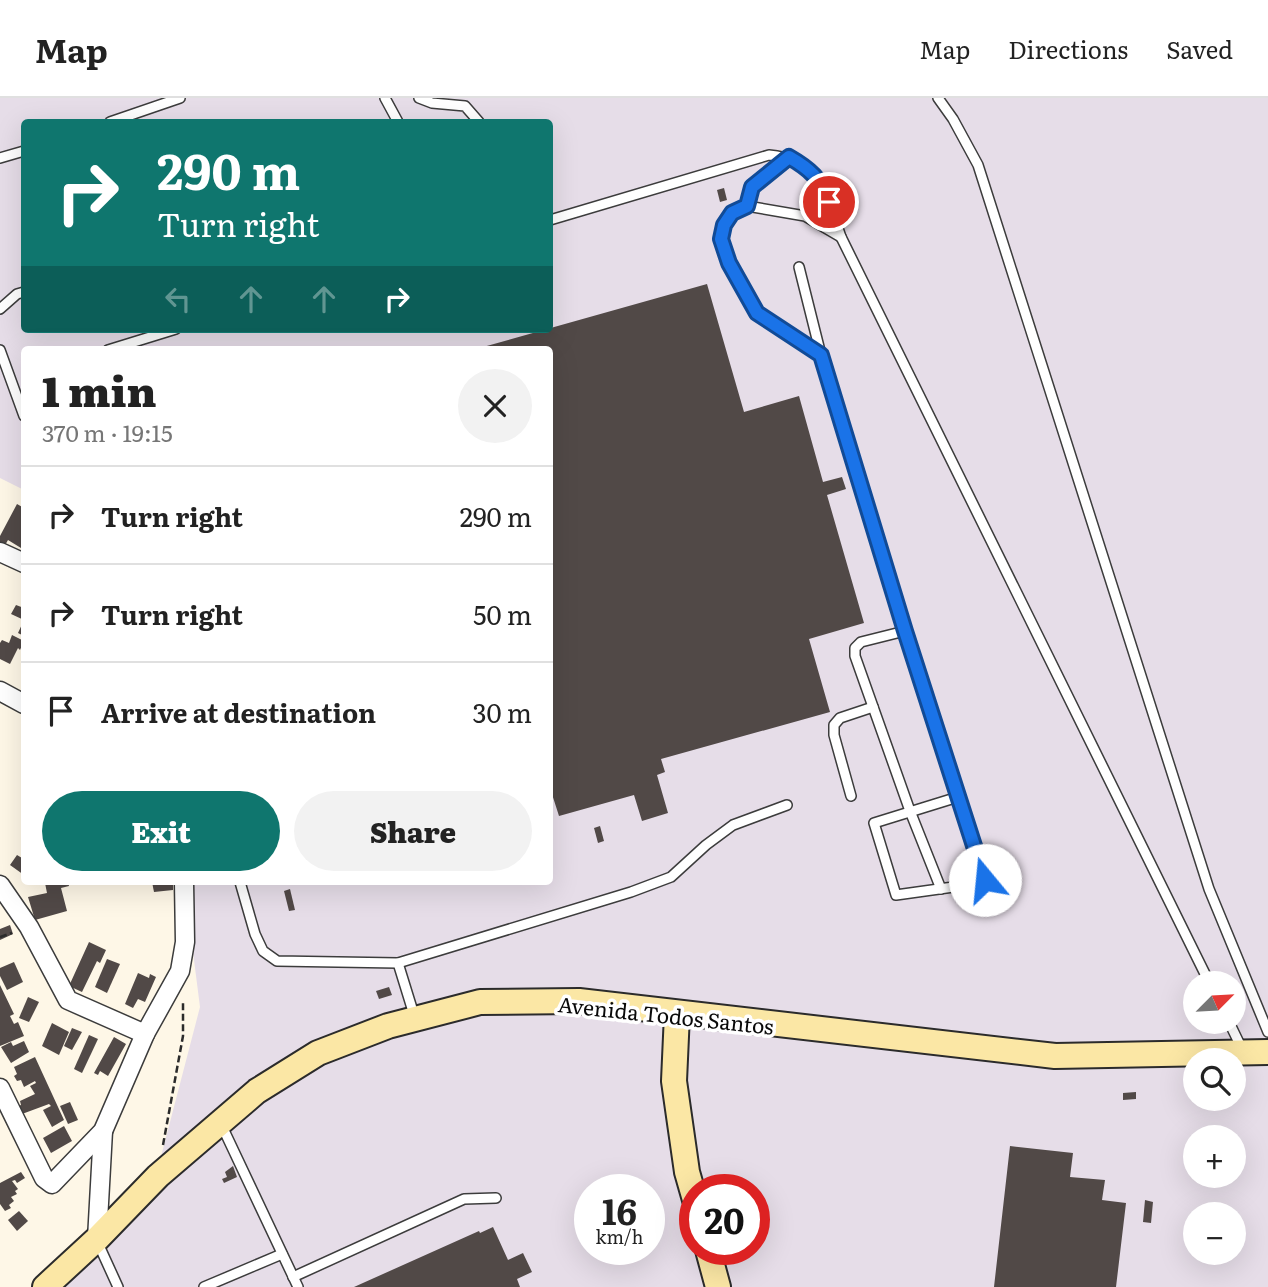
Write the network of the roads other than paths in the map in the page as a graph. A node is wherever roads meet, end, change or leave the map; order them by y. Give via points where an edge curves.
1 (180, 98) edge
2 (385, 98) edge
3 (419, 98) edge
4 (937, 98) edge
5 (119, 119) edge
6 (396, 119) edge
7 (476, 119) edge
8 (21, 152) edge
9 (789, 157) junction
10 (0, 158) edge
11 (747, 206) junction
12 (553, 218) edge
13 (841, 237) junction
14 (799, 267) dead end
15 (21, 293) edge
16 (0, 309) edge
17 (163, 333) edge
18 (121, 346) edge
19 (0, 349) edge
20 (821, 355) junction
21 (21, 408) edge
22 (0, 552) edge
23 (21, 562) edge
24 (905, 631) junction
25 (0, 691) edge
26 (21, 702) edge
27 (873, 708) junction
28 (851, 796) dead end
29 (958, 797) junction
30 (788, 805) dead end
31 (910, 811) junction
32 (184, 885) edge
33 (241, 885) edge
34 (0, 886) edge
35 (941, 889) junction
36 (398, 963) junction
37 (1204, 971) edge
38 (677, 1014) junction
39 (415, 1019) junction
40 (1268, 1032) edge
41 (145, 1034) junction
42 (1239, 1034) edge
43 (1256, 1053) edge
44 (0, 1088) edge
45 (220, 1122) junction
46 (103, 1130) junction
47 (688, 1174) edge
48 (496, 1198) dead end
49 (97, 1239) junction
50 (282, 1254) junction
51 (712, 1265) edge
52 (295, 1282) edge
53 (45, 1287) edge
54 (118, 1287) edge
55 (204, 1287) edge
56 (718, 1287) edge

1 - 5 lane
2 - 6 lane
3 - 7 lane via 465,106
4 - 40 lane via 978,165 1209,889
8 - 10 lane
9 - 11 lane via 752,187
9 - 12 lane via 769,155
9 - 13 lane via 822,184
11 - 13 lane via 805,216
11 - 20 lane via 732,213 724,225 721,239 729,263 757,313
13 - 37 lane
14 - 20 lane
15 - 16 lane
17 - 18 lane
19 - 21 lane
20 - 24 lane
22 - 23 street
24 - 27 lane via 861,642 855,648
24 - 29 lane
25 - 26 street
27 - 28 lane via 840,718 834,725
27 - 31 lane
29 - 31 lane
29 - 35 lane via 985,880
30 - 36 lane via 733,825 671,877
31 - 35 lane
31 - 35 lane via 874,823 894,892 899,896
32 - 41 street via 185,942 180,971
33 - 36 lane via 263,951 277,961
34 - 41 street via 29,927 68,1000
36 - 39 lane
38 - 39 street, Avenida Todos Santos via 579,1001 480,1002
38 - 43 street, Avenida Todos Santos via 1055,1056
38 - 47 street via 674,1081
39 - 45 street, Avenida Todos Santos via 318,1053 257,1091
41 - 46 street
42 - 43 lane
44 - 46 street via 44,1178 52,1184
45 - 49 street, Avenida Todos Santos via 158,1176
45 - 50 lane
46 - 49 street
48 - 52 lane via 464,1199
49 - 53 street, Avenida Todos Santos
49 - 54 lane
50 - 52 lane
50 - 55 lane
51 - 56 street

